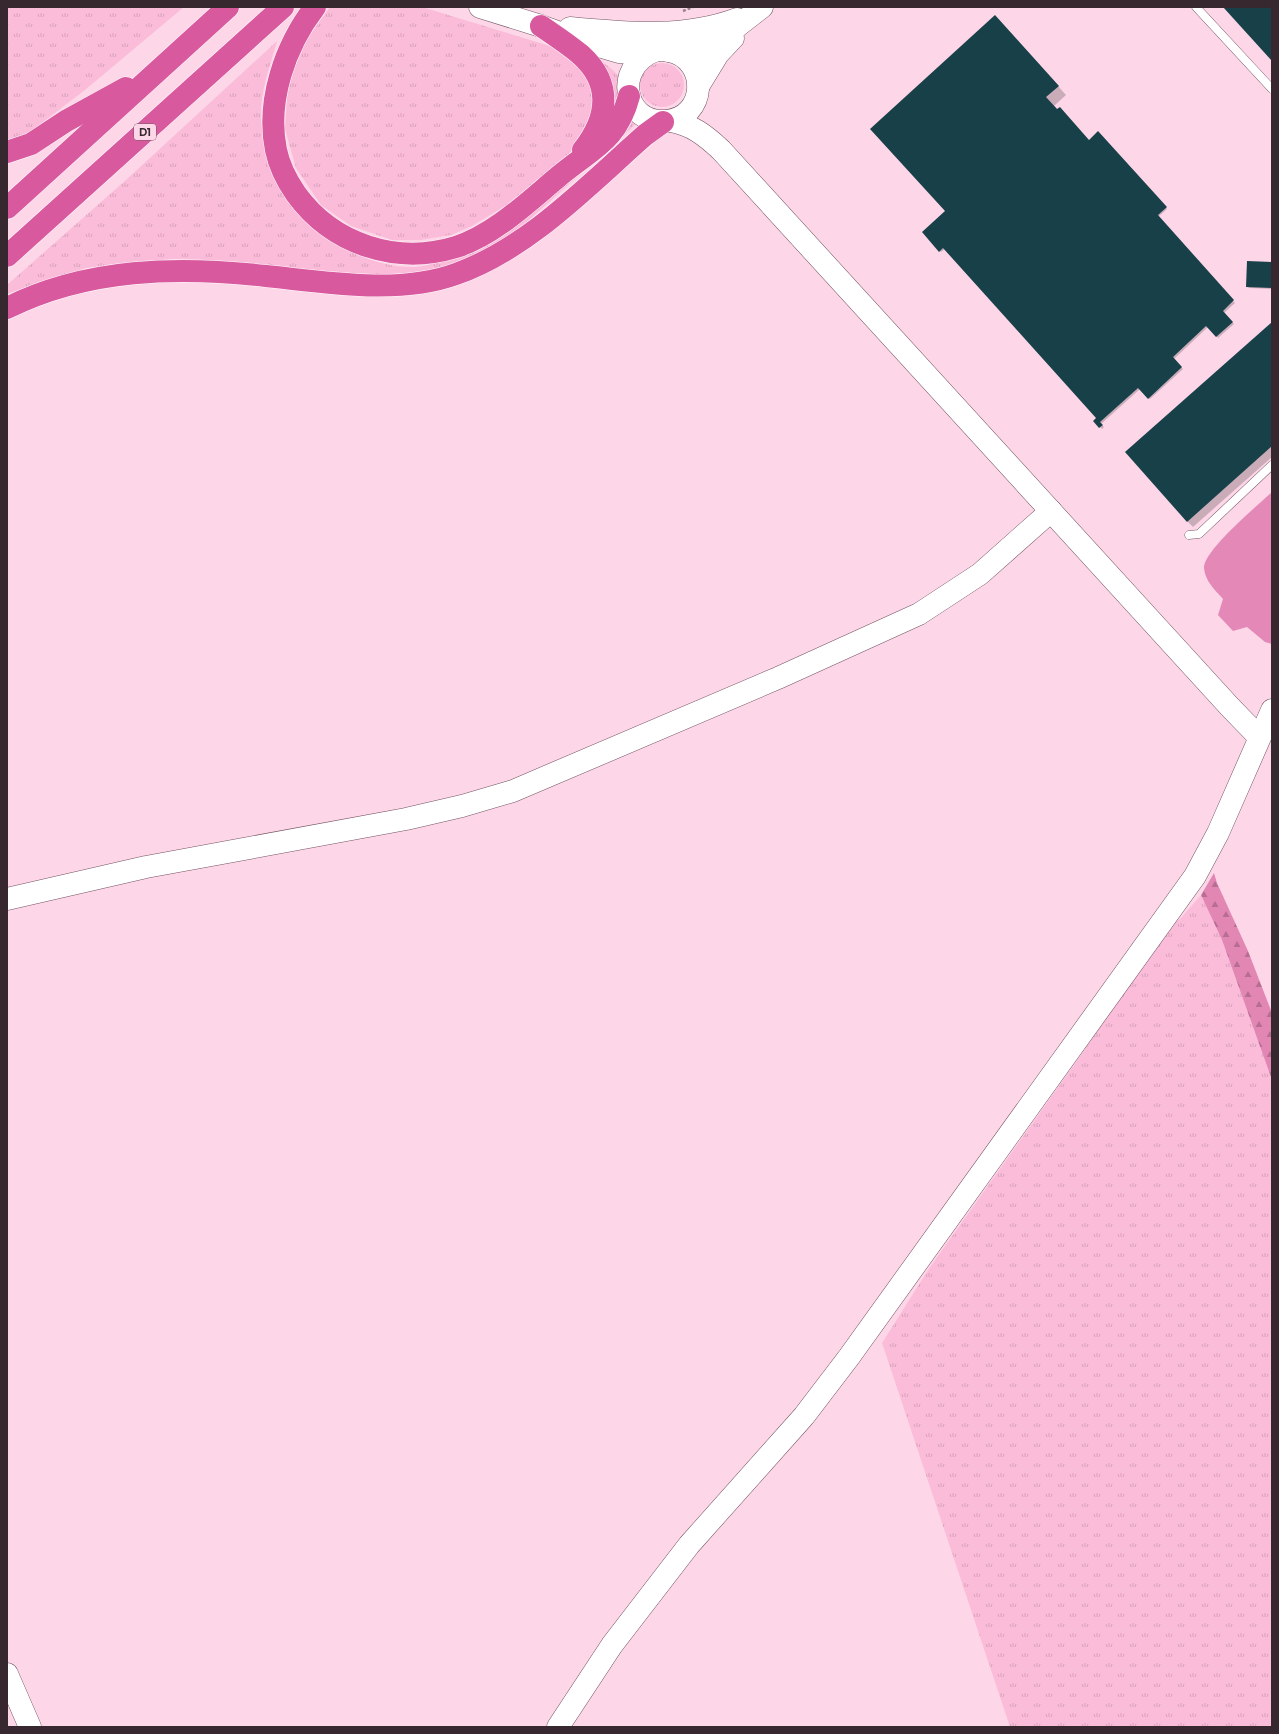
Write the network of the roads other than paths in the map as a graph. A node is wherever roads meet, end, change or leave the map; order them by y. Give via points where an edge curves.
1 (228, 7) edge
2 (283, 7) edge
3 (315, 7) edge
4 (480, 7) edge
5 (1196, 7) edge
6 (759, 9) edge
7 (541, 26) junction
8 (585, 42) junction
9 (661, 51) junction
10 (157, 72) junction
11 (1272, 89) edge
12 (698, 90) junction
13 (628, 91) junction
14 (667, 121) junction
15 (721, 150) junction
16 (7, 152) edge
17 (570, 167) junction
18 (7, 208) edge
19 (7, 256) edge
20 (7, 308) edge
21 (1272, 465) edge
22 (1051, 511) junction
23 (1189, 535) dead end
24 (1272, 710) edge
25 (1259, 737) junction
26 (7, 899) edge
27 (7, 1674) edge
28 (30, 1727) edge
29 (558, 1727) edge

1 - 10 highway
2 - 19 highway, D1
3 - 17 highway via 292,44 281,75 275,96 273,130 280,165 290,185 320,221 337,233 368,247 400,253 430,252 456,247 480,237 516,212
4 - 7 street
5 - 11 lane
6 - 7 street via 711,28 677,32 608,31
6 - 9 street via 708,46 692,51
6 - 12 street via 718,54
7 - 8 street
7 - 17 highway via 588,63 604,93 604,109 600,123
8 - 9 street via 624,53
8 - 13 street via 616,67 624,77
9 - 12 street via 679,54 690,62 696,73
9 - 13 street via 646,54 636,63 629,75
10 - 16 highway via 66,121 31,144
10 - 18 highway
12 - 14 street via 692,107 686,114
12 - 15 street via 702,116
13 - 14 street via 633,105 644,116 656,121
13 - 17 highway via 622,117 611,135
14 - 15 street via 686,124 698,130
14 - 20 highway via 645,135 539,228 484,263 454,275 418,283 376,285 312,282 225,271 140,272 106,276 66,286
15 - 22 street
21 - 23 lane via 1199,534
22 - 25 street
22 - 26 street via 980,574 919,614 778,678 513,791 406,819 146,867
24 - 25 street
25 - 29 street via 1218,833 1195,876 849,1357 804,1416 689,1545 612,1646
27 - 28 street

